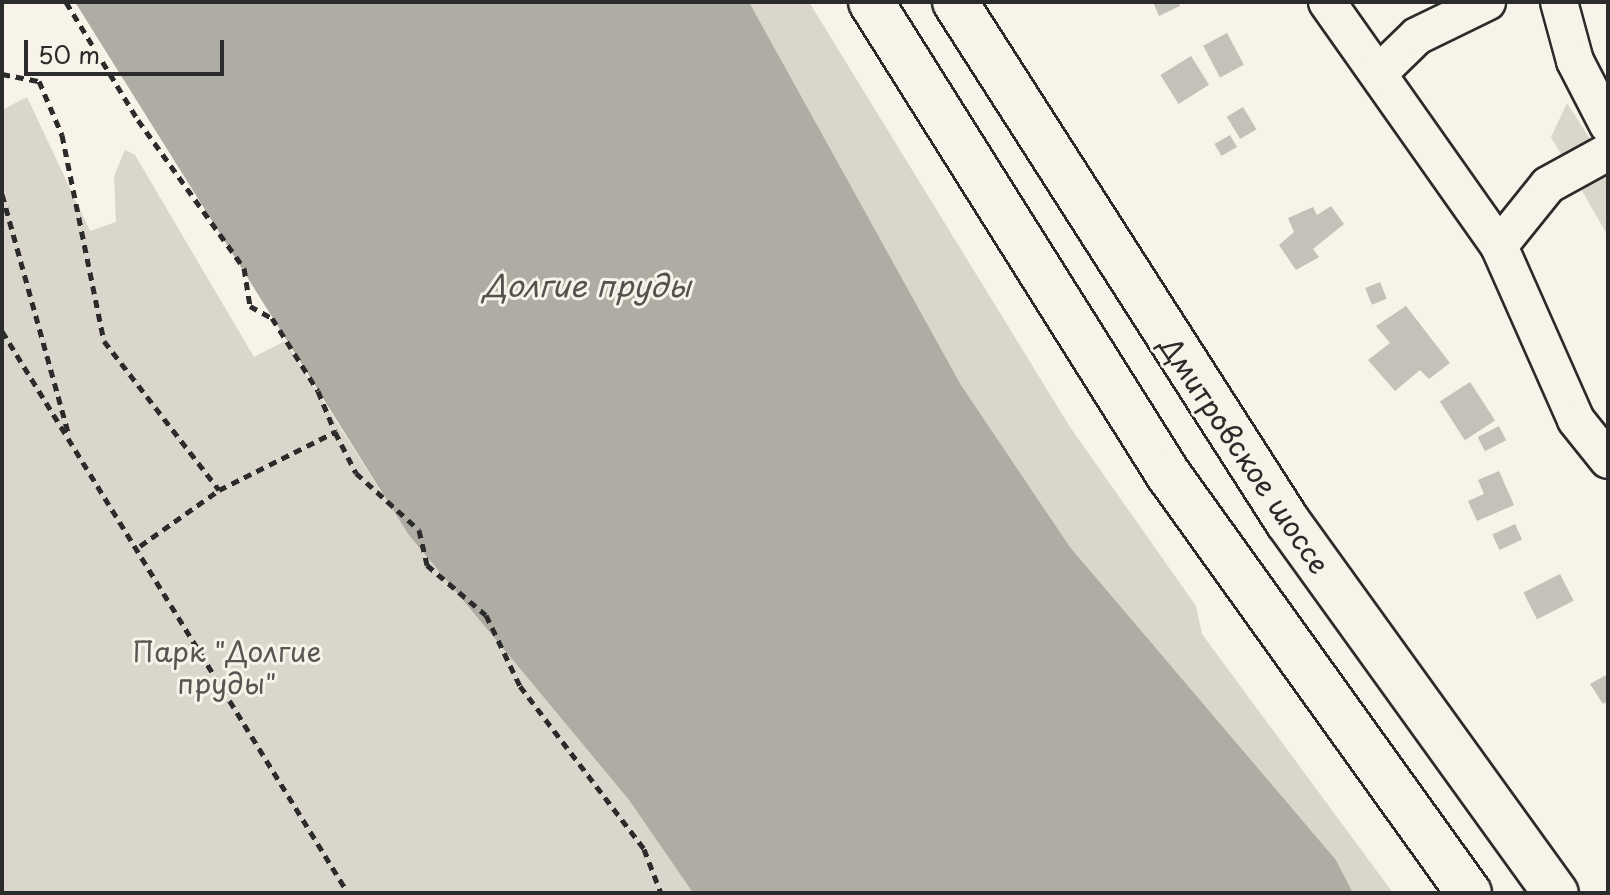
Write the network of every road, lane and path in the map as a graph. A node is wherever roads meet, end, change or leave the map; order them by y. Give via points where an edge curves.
1 (66, 2) edge
2 (871, 2) edge
3 (955, 2) edge
4 (1327, 2) edge
5 (1487, 2) edge
6 (1559, 2) edge
7 (1381, 71) junction
8 (2, 74) edge
9 (1608, 125) edge
10 (1608, 152) edge
11 (2, 194) edge
12 (1499, 246) junction
13 (2, 331) edge
14 (335, 432) junction
15 (70, 441) junction
16 (1608, 460) edge
17 (219, 490) junction
18 (140, 546) junction
19 (348, 893) edge
20 (661, 893) edge
21 (1469, 893) edge
22 (1556, 893) edge

1 - 14 path via 138,120 244,268 250,306 272,318 318,391
2 - 21 highway via 1168,474
3 - 22 highway, Дмитровское шоссе via 1288,522
4 - 7 street
5 - 7 street via 1417,36
6 - 9 street via 1575,61
7 - 12 street
8 - 17 path via 39,81 62,135 104,341
10 - 12 street via 1548,185
11 - 15 path
12 - 16 street via 1576,420
13 - 15 path
14 - 17 path
14 - 20 path via 356,473 419,530 427,565 486,615 520,686 644,849
15 - 18 path
17 - 18 path
18 - 19 path

